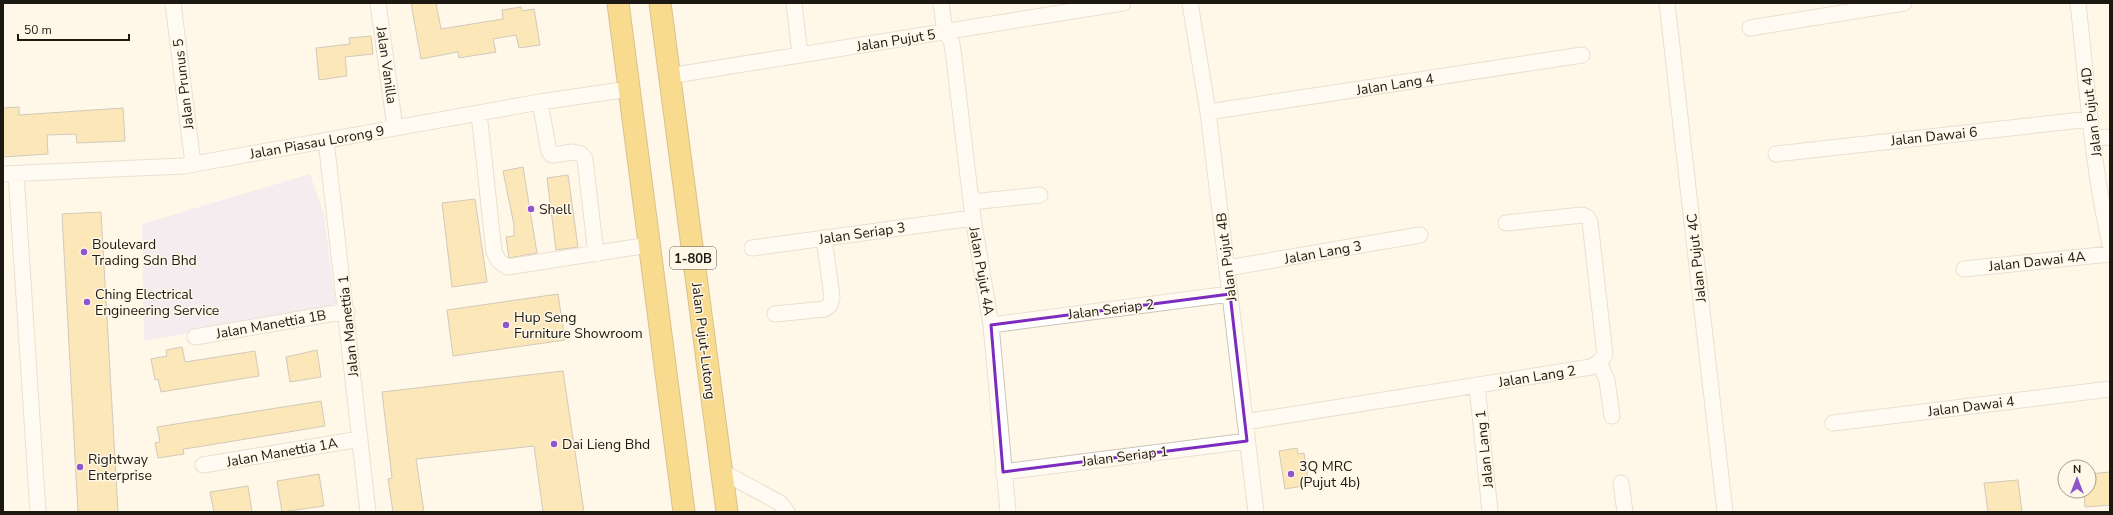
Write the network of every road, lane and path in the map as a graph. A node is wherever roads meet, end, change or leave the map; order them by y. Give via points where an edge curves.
1 (173, 3) edge
2 (378, 3) edge
3 (618, 3) edge
4 (660, 3) edge
5 (794, 3) edge
6 (941, 3) edge
7 (1123, 3) edge
8 (1190, 3) edge
9 (1667, 3) edge
10 (1904, 3) edge
11 (2078, 3) edge
12 (1750, 28) dead end
13 (945, 32) junction
14 (800, 55) junction
15 (1582, 56) dead end
16 (669, 76) junction
17 (629, 89) junction
18 (540, 102) junction
19 (1208, 112) junction
20 (479, 113) junction
21 (2091, 118) junction
22 (395, 128) junction
23 (2110, 137) edge
24 (2094, 138) junction
25 (326, 140) junction
26 (1776, 154) dead end
27 (193, 164) junction
28 (9, 174) edge
29 (1040, 195) dead end
30 (971, 202) junction
31 (973, 218) junction
32 (1506, 223) dead end
33 (1420, 235) dead end
34 (824, 238) junction
35 (2110, 244) edge
36 (648, 245) junction
37 (752, 248) dead end
38 (596, 254) junction
39 (2110, 254) edge
40 (1227, 268) junction
41 (1964, 269) dead end
42 (1230, 294) junction
43 (346, 311) junction
44 (775, 314) dead end
45 (991, 325) junction
46 (195, 337) dead end
47 (1599, 362) junction
48 (1477, 386) junction
49 (2110, 389) edge
50 (1612, 416) dead end
51 (1245, 422) junction
52 (1832, 423) dead end
53 (360, 439) junction
54 (1247, 441) junction
55 (203, 465) dead end
56 (721, 471) junction
57 (1003, 472) junction
58 (1621, 484) dead end
59 (38, 512) edge
60 (368, 512) edge
61 (684, 512) edge
62 (727, 512) edge
63 (788, 512) edge
64 (1008, 512) edge
65 (1256, 512) edge
66 (1490, 512) edge
67 (1625, 512) edge
68 (1725, 512) edge

1 - 27 street, Jalan Prunus 5
2 - 22 street, Jalan Vanilla
3 - 17 highway
4 - 16 highway, Jalan Pujut-Lutong / 1-80B
5 - 14 street
6 - 13 street, Jalan Pujut 4A
7 - 13 street, Jalan Pujut 5
8 - 19 street, Jalan Pujut 4B
9 - 68 street, Jalan Pujut 4C
10 - 12 street
11 - 21 street, Jalan Pujut 4D
13 - 14 street, Jalan Pujut 5
13 - 30 street, Jalan Pujut 4A via 951,40 953,50
14 - 16 street, Jalan Pujut 5
15 - 19 street, Jalan Lang 4
16 - 56 highway, Jalan Pujut-Lutong / 1-80B
17 - 18 street, Jalan Piasau Lorong 9
17 - 36 highway
18 - 20 street, Jalan Piasau Lorong 9
18 - 38 street via 549,152 552,155 577,153 586,159
19 - 40 street, Jalan Pujut 4B
20 - 22 street, Jalan Piasau Lorong 9
20 - 38 street via 494,252 499,261 507,266
21 - 24 street, Jalan Pujut 4D
21 - 26 street, Jalan Dawai 6
22 - 25 street, Jalan Piasau Lorong 9
23 - 24 street
24 - 35 street, Jalan Pujut 4D via 2104,220
25 - 27 street, Jalan Piasau Lorong 9
25 - 43 street, Jalan Manettia 1
27 - 28 street, Jalan Piasau Lorong 9
28 - 59 street
29 - 30 street
30 - 31 street, Jalan Pujut 4A
31 - 34 street, Jalan Seriap 3
31 - 45 street, Jalan Pujut 4A
32 - 47 street via 1582,215 1587,217 1590,222 1605,355
33 - 40 street, Jalan Lang 3
34 - 37 street, Jalan Seriap 3
34 - 44 street via 832,297 830,305 825,309
36 - 38 street
36 - 61 highway
39 - 41 street, Jalan Dawai 4A
40 - 42 street, Jalan Pujut 4B
42 - 45 street, Jalan Seriap 2
42 - 51 street, Jalan Pujut 4B
43 - 46 street, Jalan Manettia 1B
43 - 53 street, Jalan Manettia 1
45 - 57 street, Jalan Pujut 4A
47 - 48 street, Jalan Lang 2 via 1591,367
47 - 50 street via 1607,380
48 - 51 street, Jalan Lang 2
48 - 66 street, Jalan Lang 1
49 - 52 street, Jalan Dawai 4
51 - 54 street, Jalan Pujut 4B
53 - 55 street, Jalan Manettia 1A
53 - 60 street, Jalan Manettia 1
54 - 57 street, Jalan Seriap 1
54 - 65 street, Jalan Pujut 4B
56 - 62 highway, Jalan Pujut-Lutong / 1-80B
56 - 63 street via 780,503
57 - 64 street, Jalan Pujut 4A
58 - 67 street

